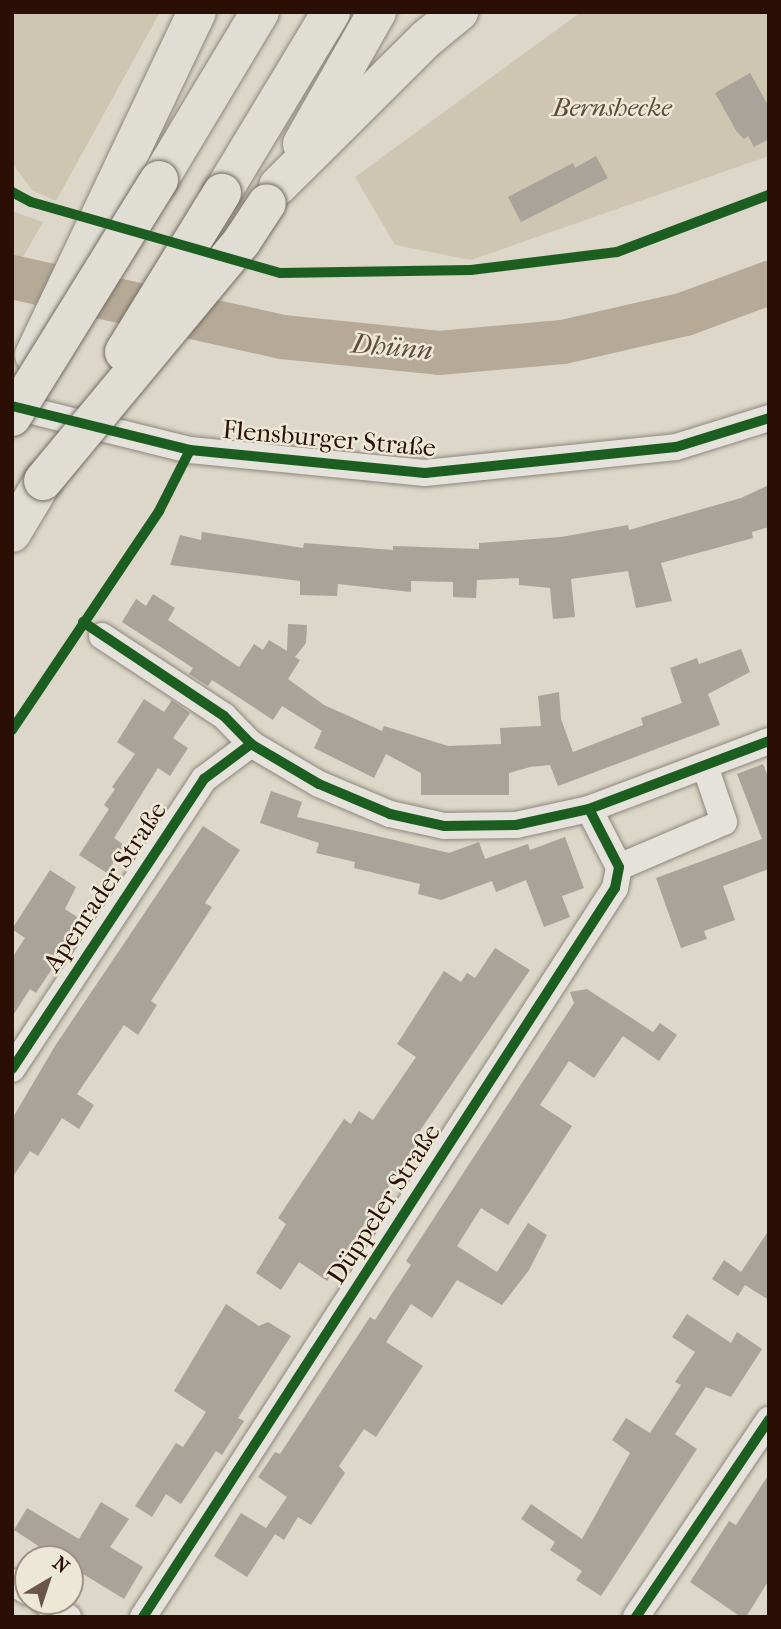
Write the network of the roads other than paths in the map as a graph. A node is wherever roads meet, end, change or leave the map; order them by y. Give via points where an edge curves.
1 (197, 12) edge
2 (260, 12) edge
3 (331, 12) edge
4 (377, 12) edge
5 (459, 12) edge
6 (273, 195) junction
7 (12, 404) edge
8 (12, 416) edge
9 (769, 418) edge
10 (43, 481) junction
11 (12, 533) edge
12 (102, 636) dead end
13 (769, 741) edge
14 (251, 744) junction
15 (705, 766) junction
16 (589, 809) junction
17 (619, 867) junction
18 (12, 1069) edge
19 (769, 1420) edge
20 (143, 1617) edge
21 (636, 1617) edge

1 - 7 highway
2 - 8 highway, bridge
3 - 10 highway, bridge
4 - 6 highway
5 - 6 highway via 426,39
6 - 10 highway, bridge
7 - 9 street, Flensburger Straße via 190,450 425,473 676,447
10 - 11 highway
12 - 14 street via 224,716
13 - 15 street
14 - 16 street via 319,784 390,814 444,826 516,825
14 - 18 street, Apenrader Straße via 204,779
15 - 16 street
15 - 17 street via 724,822
16 - 17 street
17 - 20 street, Düppeler Straße via 615,888
19 - 21 street

